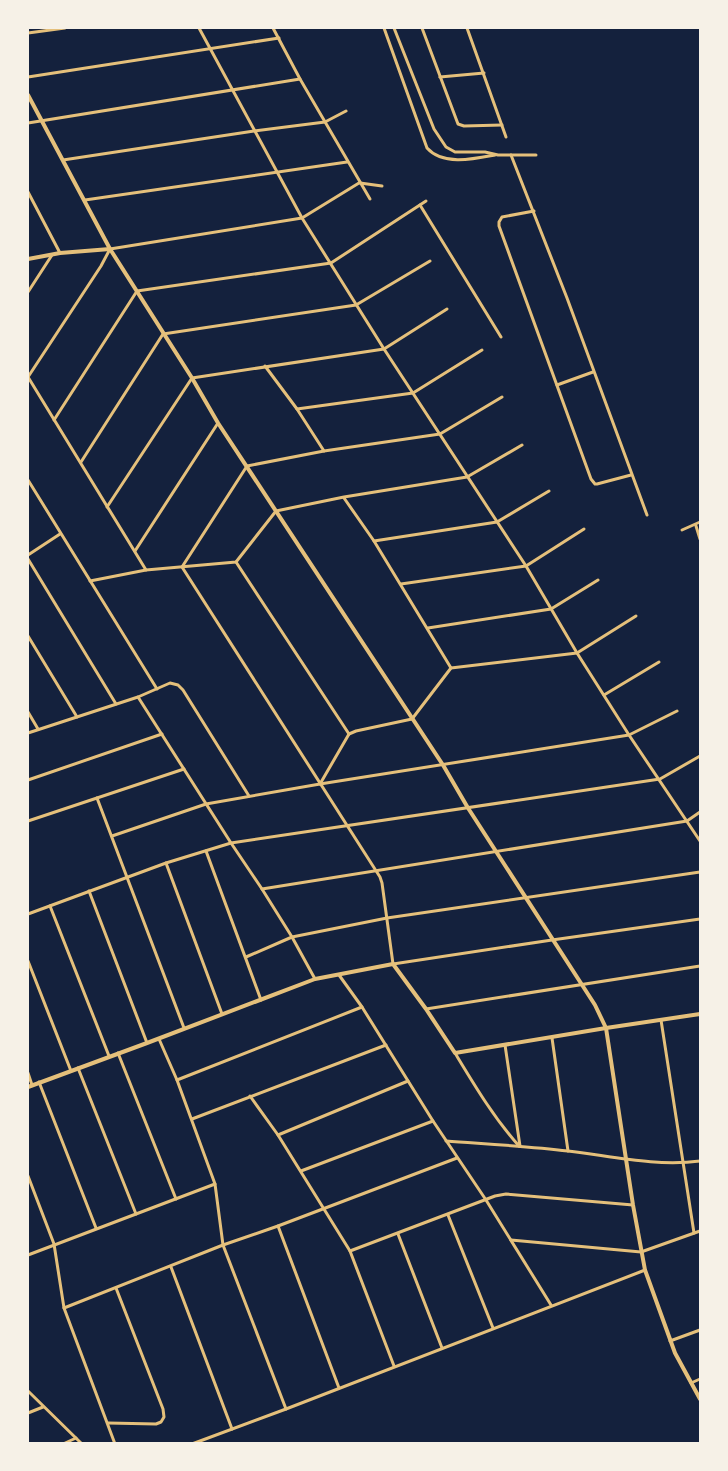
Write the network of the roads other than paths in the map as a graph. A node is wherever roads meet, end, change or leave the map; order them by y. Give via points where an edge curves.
1 (65, 28) edge
2 (199, 28) edge
3 (273, 28) edge
4 (384, 28) edge
5 (394, 28) edge
6 (422, 28) edge
7 (467, 28) edge
8 (28, 33) edge
9 (279, 38) junction
10 (210, 49) junction
11 (484, 73) junction
12 (28, 77) edge
13 (440, 77) junction
14 (300, 79) junction
15 (232, 91) junction
16 (28, 95) edge
17 (346, 111) dead end
18 (41, 120) junction
19 (325, 122) junction
20 (28, 123) edge
21 (502, 125) junction
22 (254, 131) junction
23 (506, 137) dead end
24 (498, 155) junction
25 (511, 155) junction
26 (536, 155) dead end
27 (63, 160) junction
28 (347, 162) junction
29 (278, 172) junction
30 (359, 183) junction
31 (382, 186) dead end
32 (28, 192) edge
33 (370, 199) dead end
34 (85, 200) junction
35 (426, 201) dead end
36 (420, 205) junction
37 (534, 210) junction
38 (302, 218) junction
39 (110, 249) junction
40 (60, 253) junction
41 (52, 255) junction
42 (28, 259) edge
43 (430, 260) dead end
44 (331, 263) junction
45 (28, 292) edge
46 (137, 292) junction
47 (356, 305) junction
48 (447, 309) dead end
49 (163, 334) junction
50 (501, 337) dead end
51 (384, 348) junction
52 (482, 350) dead end
53 (265, 366) junction
54 (593, 372) junction
55 (28, 377) edge
56 (192, 378) junction
57 (558, 385) junction
58 (413, 393) junction
59 (502, 397) dead end
60 (297, 408) junction
61 (54, 420) junction
62 (218, 422) junction
63 (440, 434) junction
64 (522, 445) dead end
65 (324, 450) junction
66 (81, 462) junction
67 (247, 466) junction
68 (631, 474) junction
69 (467, 478) junction
70 (28, 480) edge
71 (549, 491) dead end
72 (344, 497) junction
73 (107, 507) junction
74 (276, 510) junction
75 (647, 515) dead end
76 (497, 522) junction
77 (700, 522) edge
78 (696, 526) junction
79 (584, 529) dead end
80 (682, 530) dead end
81 (60, 534) junction
82 (700, 539) edge
83 (374, 541) junction
84 (135, 551) junction
85 (28, 557) edge
86 (236, 562) junction
87 (526, 566) junction
88 (182, 567) junction
89 (146, 570) junction
90 (598, 580) dead end
91 (90, 581) junction
92 (401, 584) junction
93 (551, 609) junction
94 (636, 616) dead end
95 (428, 628) junction
96 (28, 636) edge
97 (577, 653) junction
98 (659, 662) dead end
99 (452, 668) junction
100 (157, 689) junction
101 (604, 695) junction
102 (138, 697) junction
103 (116, 704) junction
104 (677, 711) dead end
105 (28, 712) edge
106 (77, 717) junction
107 (412, 719) junction
108 (38, 729) junction
109 (28, 733) edge
110 (162, 734) junction
111 (349, 734) junction
112 (629, 734) junction
113 (700, 756) edge
114 (443, 764) junction
115 (184, 769) junction
116 (660, 779) junction
117 (28, 780) edge
118 (320, 784) junction
119 (249, 796) junction
120 (97, 798) junction
121 (206, 804) junction
122 (468, 808) junction
123 (700, 812) edge
124 (28, 820) edge
125 (688, 821) junction
126 (346, 826) junction
127 (112, 836) junction
128 (700, 841) edge
129 (230, 844) junction
130 (206, 851) junction
131 (496, 851) junction
132 (166, 863) junction
133 (376, 870) junction
134 (700, 872) edge
135 (128, 877) junction
136 (262, 889) junction
137 (89, 891) junction
138 (525, 897) junction
139 (50, 906) junction
140 (28, 914) edge
141 (387, 918) junction
142 (700, 919) edge
143 (292, 937) junction
144 (552, 940) junction
145 (246, 957) junction
146 (28, 961) edge
147 (393, 964) junction
148 (700, 966) edge
149 (339, 975) junction
150 (315, 979) junction
151 (582, 984) junction
152 (261, 1000) junction
153 (362, 1007) junction
154 (426, 1009) junction
155 (222, 1014) junction
156 (700, 1014) edge
157 (661, 1020) junction
158 (184, 1028) junction
159 (606, 1028) junction
160 (552, 1038) junction
161 (159, 1039) junction
162 (148, 1043) junction
163 (386, 1045) junction
164 (505, 1045) junction
165 (118, 1053) junction
166 (456, 1054) junction
167 (109, 1056) junction
168 (78, 1068) junction
169 (70, 1071) junction
170 (28, 1073) edge
171 (177, 1080) junction
172 (408, 1081) junction
173 (39, 1082) junction
174 (30, 1086) edge
175 (250, 1096) junction
176 (192, 1119) junction
177 (433, 1121) junction
178 (278, 1135) junction
179 (446, 1141) junction
180 (520, 1147) junction
181 (568, 1151) junction
182 (457, 1158) junction
183 (626, 1160) junction
184 (700, 1161) edge
185 (683, 1164) junction
186 (301, 1171) junction
187 (28, 1176) edge
188 (215, 1184) junction
189 (176, 1199) junction
190 (486, 1200) junction
191 (633, 1205) junction
192 (322, 1208) junction
193 (136, 1214) junction
194 (448, 1214) junction
195 (278, 1226) junction
196 (96, 1228) junction
197 (700, 1231) edge
198 (398, 1234) junction
199 (694, 1234) junction
200 (511, 1240) junction
201 (54, 1244) junction
202 (223, 1245) junction
203 (350, 1251) junction
204 (641, 1252) junction
205 (28, 1255) edge
206 (171, 1267) junction
207 (645, 1270) junction
208 (116, 1288) junction
209 (551, 1305) junction
210 (64, 1308) junction
211 (492, 1328) junction
212 (700, 1330) edge
213 (670, 1341) junction
214 (442, 1348) junction
215 (394, 1366) junction
216 (700, 1380) edge
217 (690, 1383) junction
218 (339, 1388) junction
219 (28, 1391) edge
220 (700, 1399) edge
221 (43, 1407) junction
222 (286, 1409) junction
223 (28, 1413) edge
224 (108, 1423) junction
225 (232, 1429) junction
226 (76, 1438) junction
227 (63, 1444) edge
228 (82, 1444) edge
229 (115, 1444) edge
230 (192, 1444) edge

1 - 8 street
2 - 10 street
3 - 9 street
4 - 24 street via 424,143 431,152 450,159
5 - 24 street via 442,143 455,152
6 - 13 street
7 - 11 street
9 - 10 street
9 - 14 street
10 - 12 street
10 - 15 street
11 - 13 street
11 - 21 street
13 - 21 street via 461,126
14 - 15 street
14 - 19 street
15 - 18 street
15 - 22 street
16 - 18 street
17 - 19 street
18 - 20 street
18 - 27 street
19 - 22 street
19 - 28 street
21 - 23 street
22 - 27 street
22 - 29 street
24 - 25 street
25 - 26 street
25 - 37 street
27 - 34 street
28 - 29 street
28 - 30 street
29 - 34 street
29 - 38 street
30 - 31 street
30 - 33 street
30 - 38 street
32 - 40 street
34 - 39 street
35 - 36 street
36 - 44 street
36 - 50 street
37 - 54 street
37 - 57 street via 502,217 499,226
38 - 39 street
38 - 44 street
39 - 40 street
39 - 46 street
39 - 55 street
40 - 41 street
41 - 42 street
41 - 45 street
43 - 47 street
44 - 46 street
44 - 47 street
46 - 49 street
46 - 61 street
47 - 49 street
47 - 51 street
48 - 51 street
49 - 56 street
49 - 66 street
51 - 53 street
51 - 58 street
52 - 58 street
53 - 56 street
53 - 60 street
54 - 57 street
54 - 68 street
55 - 61 street
56 - 62 street
56 - 73 street
57 - 68 street via 595,484
58 - 60 street
58 - 63 street
59 - 63 street
60 - 65 street
61 - 66 street
62 - 67 street
62 - 84 street
63 - 65 street
63 - 69 street
64 - 69 street
65 - 67 street
66 - 73 street
67 - 74 street
67 - 88 street
68 - 75 street
69 - 72 street
69 - 76 street
70 - 81 street
71 - 76 street
72 - 74 street
72 - 83 street
73 - 84 street
74 - 86 street
74 - 107 street
76 - 83 street
76 - 87 street
77 - 78 street
78 - 80 street
78 - 82 street
79 - 87 street
81 - 85 street
81 - 91 street
83 - 92 street
84 - 89 street
85 - 103 street
86 - 88 street
86 - 111 street
87 - 92 street
87 - 93 street
88 - 89 street
88 - 118 street
89 - 91 street
90 - 93 street
91 - 100 street
92 - 95 street
93 - 95 street
93 - 97 street
94 - 97 street
95 - 99 street
96 - 106 street
97 - 99 street
97 - 101 street
98 - 101 street
99 - 107 street
100 - 102 street
100 - 119 street via 170,683 183,690
101 - 112 street
102 - 103 street
102 - 110 street
103 - 106 street
104 - 112 street
105 - 108 street
106 - 108 street
107 - 111 street
107 - 114 street
108 - 109 street
110 - 115 street
110 - 117 street
111 - 118 street
112 - 114 street
112 - 116 street
113 - 116 street
114 - 118 street
114 - 122 street
115 - 120 street
115 - 121 street
116 - 122 street
116 - 125 street
118 - 119 street
118 - 126 street
119 - 121 street
120 - 124 street
120 - 127 street
121 - 127 street
121 - 129 street
122 - 126 street
122 - 131 street
123 - 125 street
125 - 128 street
125 - 131 street
126 - 129 street
126 - 133 street
127 - 135 street
129 - 130 street
129 - 136 street
130 - 132 street
130 - 145 street
131 - 133 street
131 - 138 street
132 - 135 street
132 - 155 street
133 - 136 street
133 - 141 street via 382,883
134 - 138 street
135 - 137 street
135 - 158 street
136 - 143 street
137 - 139 street
137 - 162 street
138 - 141 street
138 - 144 street
139 - 140 street
139 - 167 street
141 - 143 street
141 - 147 street
142 - 144 street
143 - 145 street
143 - 150 street
144 - 147 street
144 - 151 street
145 - 152 street
146 - 169 street
147 - 149 street
147 - 154 street
148 - 151 street
149 - 150 street
149 - 153 street
150 - 152 street
151 - 154 street
151 - 159 street
152 - 155 street
153 - 163 street
153 - 171 street
154 - 166 street
155 - 158 street
156 - 157 street
157 - 159 street
157 - 185 street
158 - 161 street
159 - 160 street
159 - 183 street
160 - 164 street
160 - 181 street
161 - 162 street
161 - 171 street
162 - 165 street
163 - 172 street
163 - 175 street
164 - 166 street
164 - 180 street
165 - 167 street
165 - 189 street
166 - 180 street via 481,1097
167 - 168 street
168 - 169 street
168 - 193 street
169 - 173 street
170 - 174 street
171 - 176 street
172 - 177 street
172 - 178 street
173 - 174 street
173 - 196 street
175 - 176 street
175 - 178 street
176 - 188 street
177 - 179 street
177 - 186 street
178 - 186 street
179 - 180 street
179 - 182 street
180 - 181 street
181 - 183 street
182 - 190 street
182 - 192 street
183 - 185 street
183 - 191 street
184 - 185 street
185 - 199 street
186 - 192 street
187 - 201 street
188 - 189 street
188 - 202 street
189 - 193 street
190 - 191 street via 506,1194
190 - 194 street
190 - 200 street
191 - 204 street
192 - 195 street
192 - 203 street
193 - 196 street
194 - 198 street
194 - 211 street
195 - 202 street
195 - 218 street
196 - 201 street
197 - 199 street
198 - 203 street
198 - 214 street
199 - 204 street
200 - 204 street
200 - 209 street
201 - 205 street
201 - 210 street
202 - 206 street
202 - 222 street
203 - 215 street
204 - 207 street
206 - 208 street
206 - 225 street
207 - 209 street
207 - 213 street
208 - 210 street
208 - 224 street via 164,1418 156,1424
209 - 211 street
210 - 224 street
211 - 214 street
212 - 213 street
213 - 217 street
214 - 215 street
215 - 218 street
216 - 217 street
217 - 220 street
218 - 222 street
219 - 221 street
221 - 223 street
221 - 226 street
222 - 225 street
224 - 229 street
225 - 230 street
226 - 227 street
226 - 228 street

